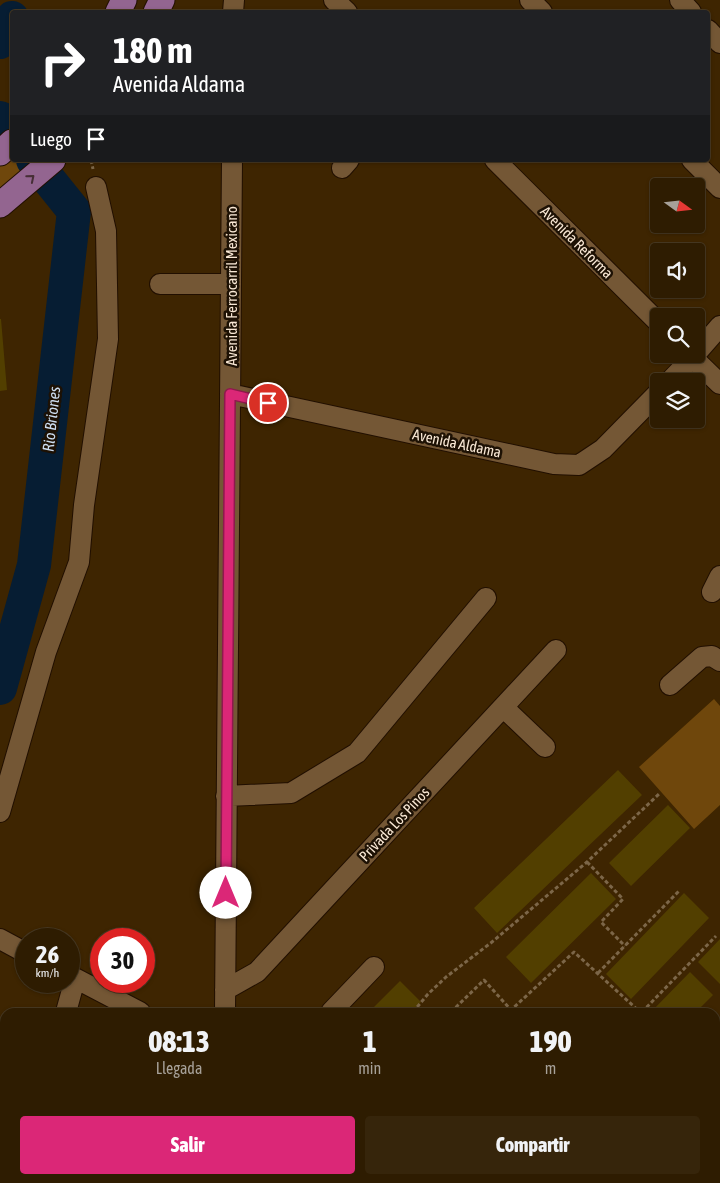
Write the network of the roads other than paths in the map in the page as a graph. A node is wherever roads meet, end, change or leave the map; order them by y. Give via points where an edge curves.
1 (334, 0) edge
2 (530, 0) edge
3 (680, 0) edge
4 (345, 10) edge
5 (540, 10) edge
6 (689, 10) edge
7 (710, 32) edge
8 (720, 43) edge
9 (10, 144) edge
10 (0, 153) edge
11 (51, 162) edge
12 (232, 162) edge
13 (497, 162) edge
14 (694, 162) edge
15 (96, 187) dead end
16 (720, 188) edge
17 (5, 201) edge
18 (160, 284) dead end
19 (231, 284) junction
20 (650, 314) edge
21 (720, 326) edge
22 (705, 342) edge
23 (685, 363) edge
24 (698, 363) edge
25 (677, 373) edge
26 (720, 384) edge
27 (230, 394) junction
28 (650, 401) edge
29 (486, 598) dead end
30 (556, 650) dead end
31 (720, 662) edge
32 (670, 685) dead end
33 (503, 707) junction
34 (545, 747) dead end
35 (226, 796) junction
36 (0, 812) edge
37 (0, 939) edge
38 (15, 947) edge
39 (374, 967) dead end
40 (80, 981) edge
41 (225, 990) junction
42 (69, 993) edge
43 (67, 1008) edge
44 (132, 1008) edge
45 (225, 1008) edge
46 (335, 1008) edge

1 - 4 street
2 - 5 street
3 - 6 street
7 - 8 street
9 - 10 main road
17 -> 11 main road
12 - 19 street, Avenida Ferrocarril Mexicano
13 - 20 street, Avenida Reforma
14 - 16 street
15 - 36 street via 106,231 108,339 79,562 46,652
18 - 19 street
19 - 27 street, Avenida Ferrocarril Mexicano
21 - 22 street
23 - 25 street
24 - 26 street
27 - 28 street, Avenida Aldama via 554,464 579,465 602,449
27 - 35 street, Avenida Ferrocarril Mexicano
29 - 35 street via 357,753 291,793
30 - 33 street, Privada Los Pinos
31 - 32 street via 712,656 702,657
33 - 34 street
33 - 41 street, Privada Los Pinos via 258,972
35 - 41 street, Avenida Ferrocarril Mexicano
37 - 38 street
39 - 46 street
40 - 44 street
41 - 45 street, Avenida Ferrocarril Mexicano
42 - 43 street

